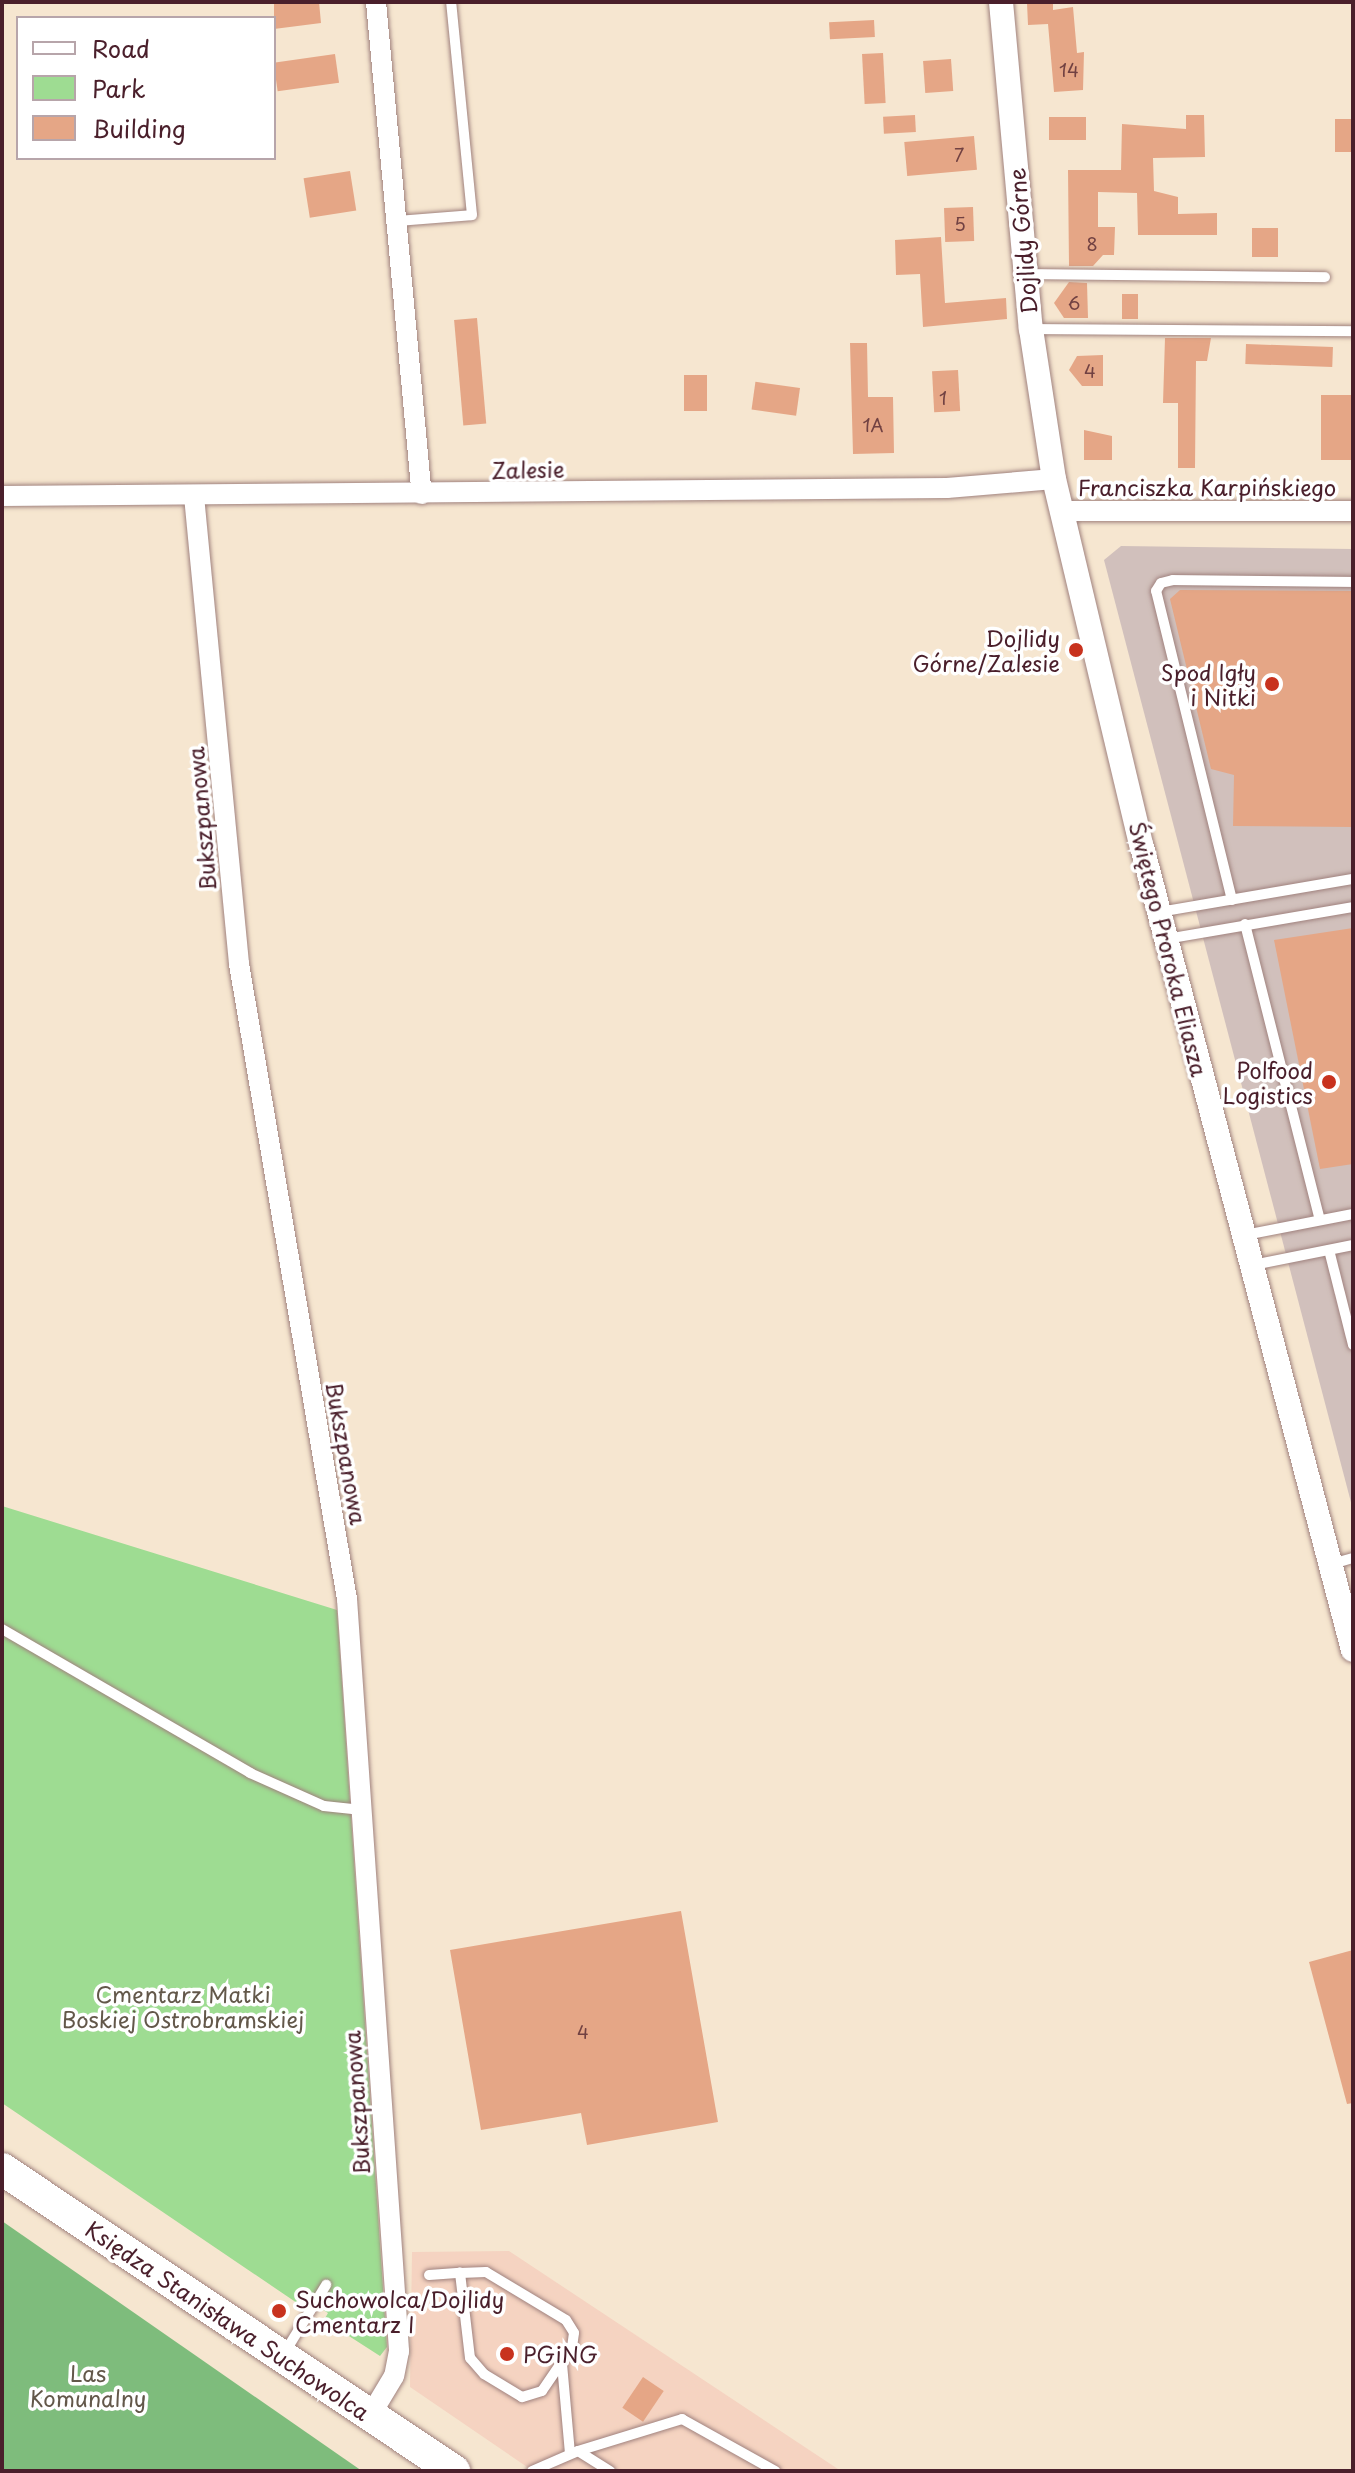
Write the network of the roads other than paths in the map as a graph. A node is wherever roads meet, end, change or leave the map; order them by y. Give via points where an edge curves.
1 (376, 2) edge
2 (451, 2) edge
3 (1001, 2) edge
4 (396, 221) junction
5 (1026, 274) junction
6 (1325, 277) dead end
7 (1031, 329) junction
8 (1353, 331) edge
9 (1054, 479) junction
10 (422, 494) junction
11 (2, 496) edge
12 (194, 496) junction
13 (1061, 511) junction
14 (1353, 511) edge
15 (1353, 582) edge
16 (1353, 879) edge
17 (1232, 900) junction
18 (1353, 907) edge
19 (1159, 912) junction
20 (1245, 924) junction
21 (1166, 939) junction
22 (1353, 1214) edge
23 (1320, 1220) junction
24 (1243, 1235) junction
25 (1353, 1245) edge
26 (1329, 1250) junction
27 (1250, 1265) junction
28 (1353, 1345) edge
29 (1342, 1561) edge
30 (2, 1629) edge
31 (1353, 1650) edge
32 (364, 1810) junction
33 (2, 2169) edge
34 (460, 2273) junction
35 (429, 2275) dead end
36 (326, 2285) dead end
37 (282, 2357) junction
38 (562, 2364) junction
39 (370, 2416) junction
40 (574, 2452) junction
41 (454, 2471) edge
42 (532, 2471) edge
43 (610, 2471) edge
44 (775, 2471) edge

1 - 4 street
2 - 4 lane via 472,215
3 - 5 street, Dojlidy Górne
4 - 10 street
5 - 6 lane
5 - 7 street, Dojlidy Górne
7 - 8 lane
7 - 9 street, Dojlidy Górne
9 - 10 street, Zalesie via 947,488
9 - 13 street, Świętego Proroka Eliasza
10 - 12 street, Zalesie
11 - 12 street, Zalesie
12 - 32 street, Bukszpanowa via 239,964 347,1599
13 - 14 street, Franciszka Karpińskiego
13 - 19 street, Świętego Proroka Eliasza
15 - 17 lane via 1173,580 1161,583 1156,591
16 - 17 lane
17 - 19 lane
18 - 20 lane
19 - 21 street, Świętego Proroka Eliasza
20 - 21 lane
20 - 23 lane
21 - 24 street, Świętego Proroka Eliasza
22 - 23 lane
23 - 24 lane
24 - 27 street, Świętego Proroka Eliasza
25 - 26 lane
26 - 27 lane
26 - 28 lane
27 - 29 street, Świętego Proroka Eliasza
29 - 31 street, Świętego Proroka Eliasza
30 - 32 lane via 250,1773 324,1806
32 - 39 street, Bukszpanowa via 377,2074 399,2351 394,2376
33 - 37 highway, Księdza Stanisława Suchowolca
34 - 35 lane
34 - 38 lane via 486,2272 566,2320 574,2333
34 - 38 lane via 470,2358 484,2374 522,2397 530,2396 542,2391
36 - 37 lane
37 - 39 highway, Księdza Stanisława Suchowolca
38 - 40 lane
39 - 41 highway, Księdza Stanisława Suchowolca
40 - 42 lane
40 - 43 lane
40 - 44 lane via 682,2419

